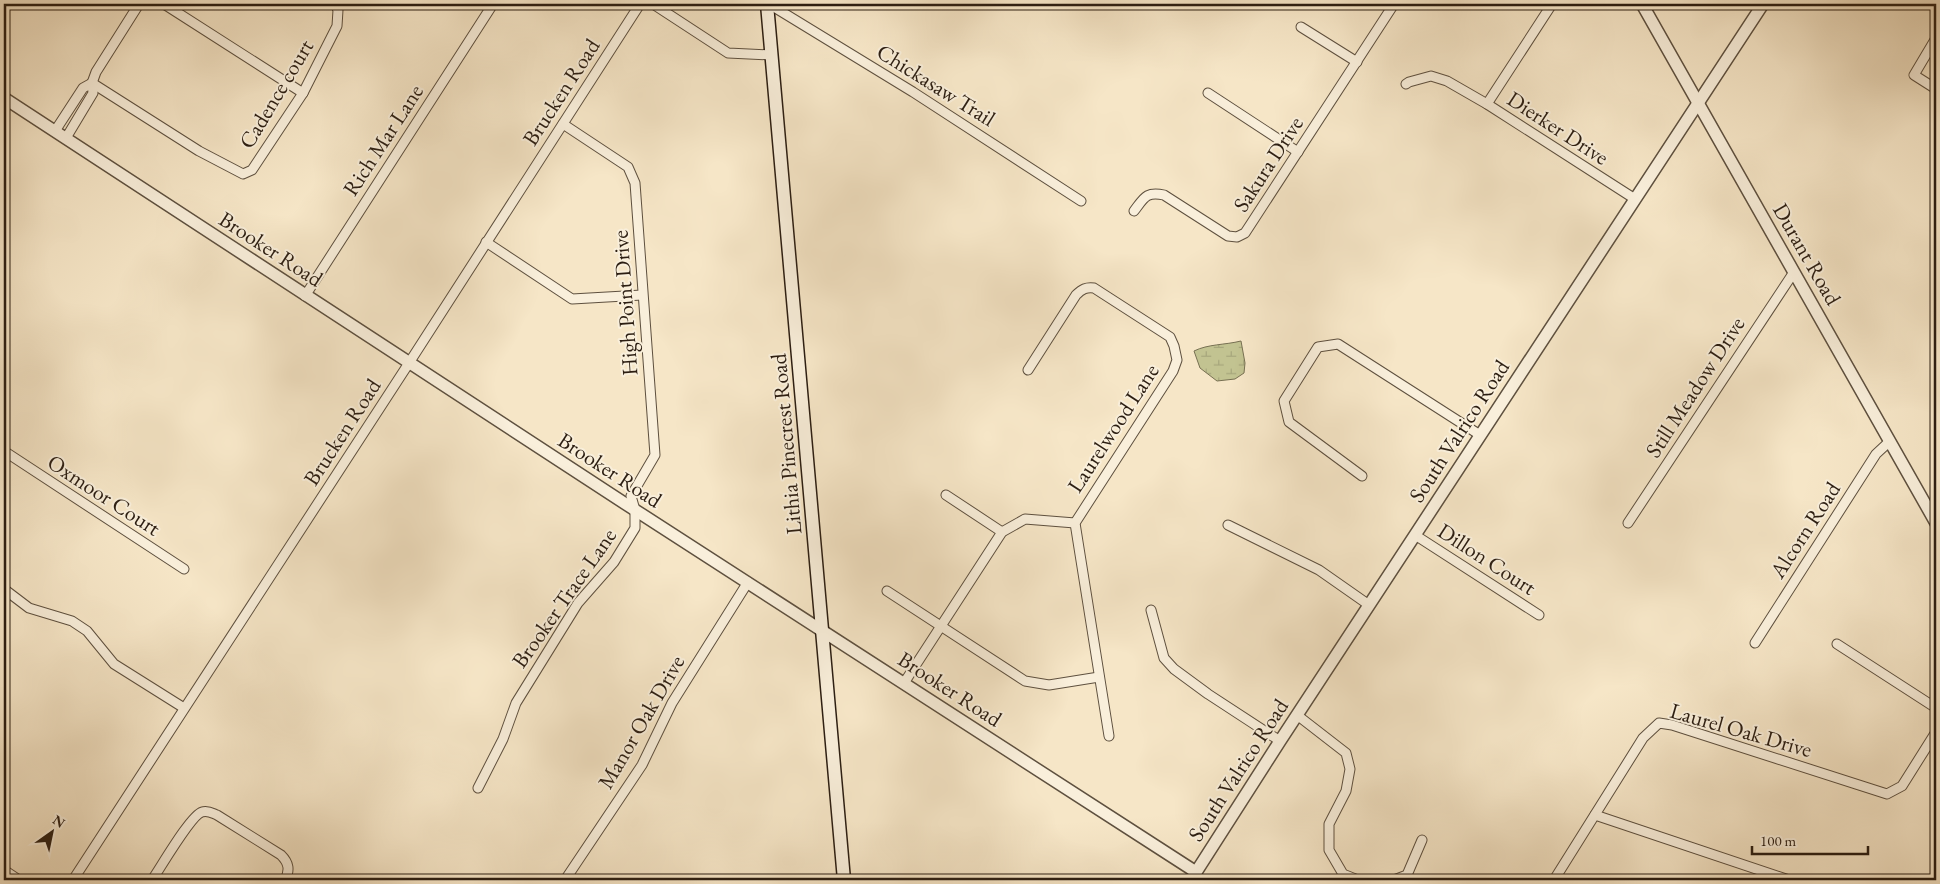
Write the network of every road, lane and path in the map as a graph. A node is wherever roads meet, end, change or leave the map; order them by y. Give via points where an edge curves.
1 (139, 4) edge
2 (164, 4) edge
3 (335, 4) edge
4 (493, 4) edge
5 (640, 4) edge
6 (653, 4) edge
7 (768, 4) edge
8 (1394, 4) edge
9 (1552, 4) edge
10 (1642, 4) edge
11 (1763, 4) edge
12 (1301, 27) dead end
13 (1936, 38) edge
14 (772, 55) junction
15 (1357, 62) junction
16 (92, 83) junction
17 (1406, 84) dead end
18 (1936, 89) edge
19 (303, 93) junction
20 (1208, 94) dead end
21 (4, 98) edge
22 (1698, 103) junction
23 (73, 104) junction
24 (1487, 104) junction
25 (82, 110) junction
26 (563, 124) junction
27 (55, 131) junction
28 (66, 138) junction
29 (1298, 152) junction
30 (1635, 199) junction
31 (1081, 201) dead end
32 (1134, 211) dead end
33 (486, 242) junction
34 (1794, 272) junction
35 (642, 295) junction
36 (305, 296) junction
37 (410, 363) junction
38 (1028, 370) dead end
39 (1480, 435) junction
40 (1890, 441) junction
41 (4, 451) edge
42 (1362, 476) dead end
43 (946, 495) dead end
44 (635, 510) junction
45 (1075, 522) junction
46 (1628, 523) dead end
47 (1936, 523) edge
48 (1228, 524) dead end
49 (1002, 532) junction
50 (1415, 535) junction
51 (184, 569) dead end
52 (748, 582) junction
53 (4, 589) edge
54 (887, 591) dead end
55 (1370, 605) junction
56 (1151, 610) dead end
57 (1539, 615) dead end
58 (940, 627) junction
59 (822, 630) junction
60 (1755, 643) dead end
61 (1837, 644) dead end
62 (1099, 677) junction
63 (904, 683) junction
64 (184, 708) junction
65 (1936, 708) edge
66 (1297, 715) junction
67 (1936, 732) edge
68 (1108, 736) dead end
69 (1280, 742) junction
70 (478, 788) dead end
71 (1595, 815) junction
72 (1422, 840) dead end
73 (4, 870) edge
74 (1194, 876) edge
75 (19, 880) edge
76 (73, 880) edge
77 (152, 880) edge
78 (285, 880) edge
79 (565, 880) edge
80 (844, 880) edge
81 (1358, 880) edge
82 (1394, 880) edge
83 (1554, 880) edge
84 (1789, 880) edge

1 - 16 street
2 - 19 street
3 - 19 street, Cadence court via 337,26
4 - 36 street, Rich Mar Lane
5 - 26 street, Brucken Road
6 - 14 street via 728,52
7 - 14 main road, Lithia Pinecrest Road
7 - 31 street, Chickasaw Trail via 913,92
8 - 15 street, Sakura Drive
9 - 24 street, Dierker Drive
10 - 22 street, Durant Road
11 - 22 street, South Valrico Road
12 - 15 street
13 - 18 street via 1914,74
14 - 59 main road, Lithia Pinecrest Road
15 - 29 street, Sakura Drive
16 - 19 street, Cadence court via 199,151 243,174 252,170
16 - 23 street via 83,88
16 - 25 street via 93,93
17 - 24 street via 1431,76 1447,81
20 - 29 street
21 - 27 street, Brooker Road
22 - 30 street, South Valrico Road
22 - 34 street, Durant Road
23 - 25 street
23 - 27 street
24 - 30 street, Dierker Drive
25 - 28 street
26 - 33 street, Brucken Road
26 - 35 street, High Point Drive via 628,167 635,183
27 - 28 street, Brooker Road
28 - 36 street, Brooker Road
29 - 32 street, Sakura Drive via 1246,233 1237,237 1228,236 1164,195 1153,192
30 - 39 street, South Valrico Road
33 - 35 street via 572,299
33 - 37 street, Brucken Road
34 - 40 street, Durant Road
34 - 46 street, Still Meadow Drive
35 - 44 street, High Point Drive via 655,455 631,496
36 - 37 street, Brooker Road
37 - 44 street, Brooker Road
37 - 64 street, Brucken Road
38 - 45 street, Laurelwood Lane via 1076,295 1084,288 1094,288 1170,337 1174,346 1177,360 1173,371
39 - 42 street via 1338,344 1318,347 1284,401 1289,422
39 - 50 street, South Valrico Road
40 - 47 street, Durant Road
40 - 60 street, Alcorn Road via 1876,454
41 - 51 street, Oxmoor Court
43 - 49 street
44 - 52 street, Brooker Road
44 - 70 street, Brooker Trace Lane via 635,528 614,562 578,603 516,703 503,739
45 - 49 street via 1025,519
45 - 62 street, Laurelwood Lane
48 - 55 street via 1319,570
49 - 58 street
50 - 55 street, South Valrico Road
50 - 57 street, Dillon Court
52 - 59 street, Brooker Road
52 - 79 street, Manor Oak Drive via 672,703 642,765
53 - 64 street via 28,608 72,621 87,630 114,664
54 - 58 street
55 - 66 street, South Valrico Road
56 - 69 street via 1164,658 1174,669
58 - 62 street via 1025,681 1049,685
58 - 63 street
59 - 63 street, Brooker Road
59 - 80 main road, Lithia Pinecrest Road
61 - 65 street
62 - 68 street, Laurelwood Lane
63 - 74 street, Brooker Road
64 - 76 street, Brucken Road
66 - 69 street, South Valrico Road
66 - 81 street via 1346,753 1350,769 1348,784 1329,824 1329,850 1344,874
67 - 71 street, Laurel Oak Drive via 1902,786 1887,794 1659,723 1642,738
69 - 74 street, South Valrico Road
71 - 83 street, Laurel Oak Drive
71 - 84 street
72 - 82 street via 1407,875
73 - 75 street
77 - 78 street via 192,820 201,812 208,811 281,855 288,866

